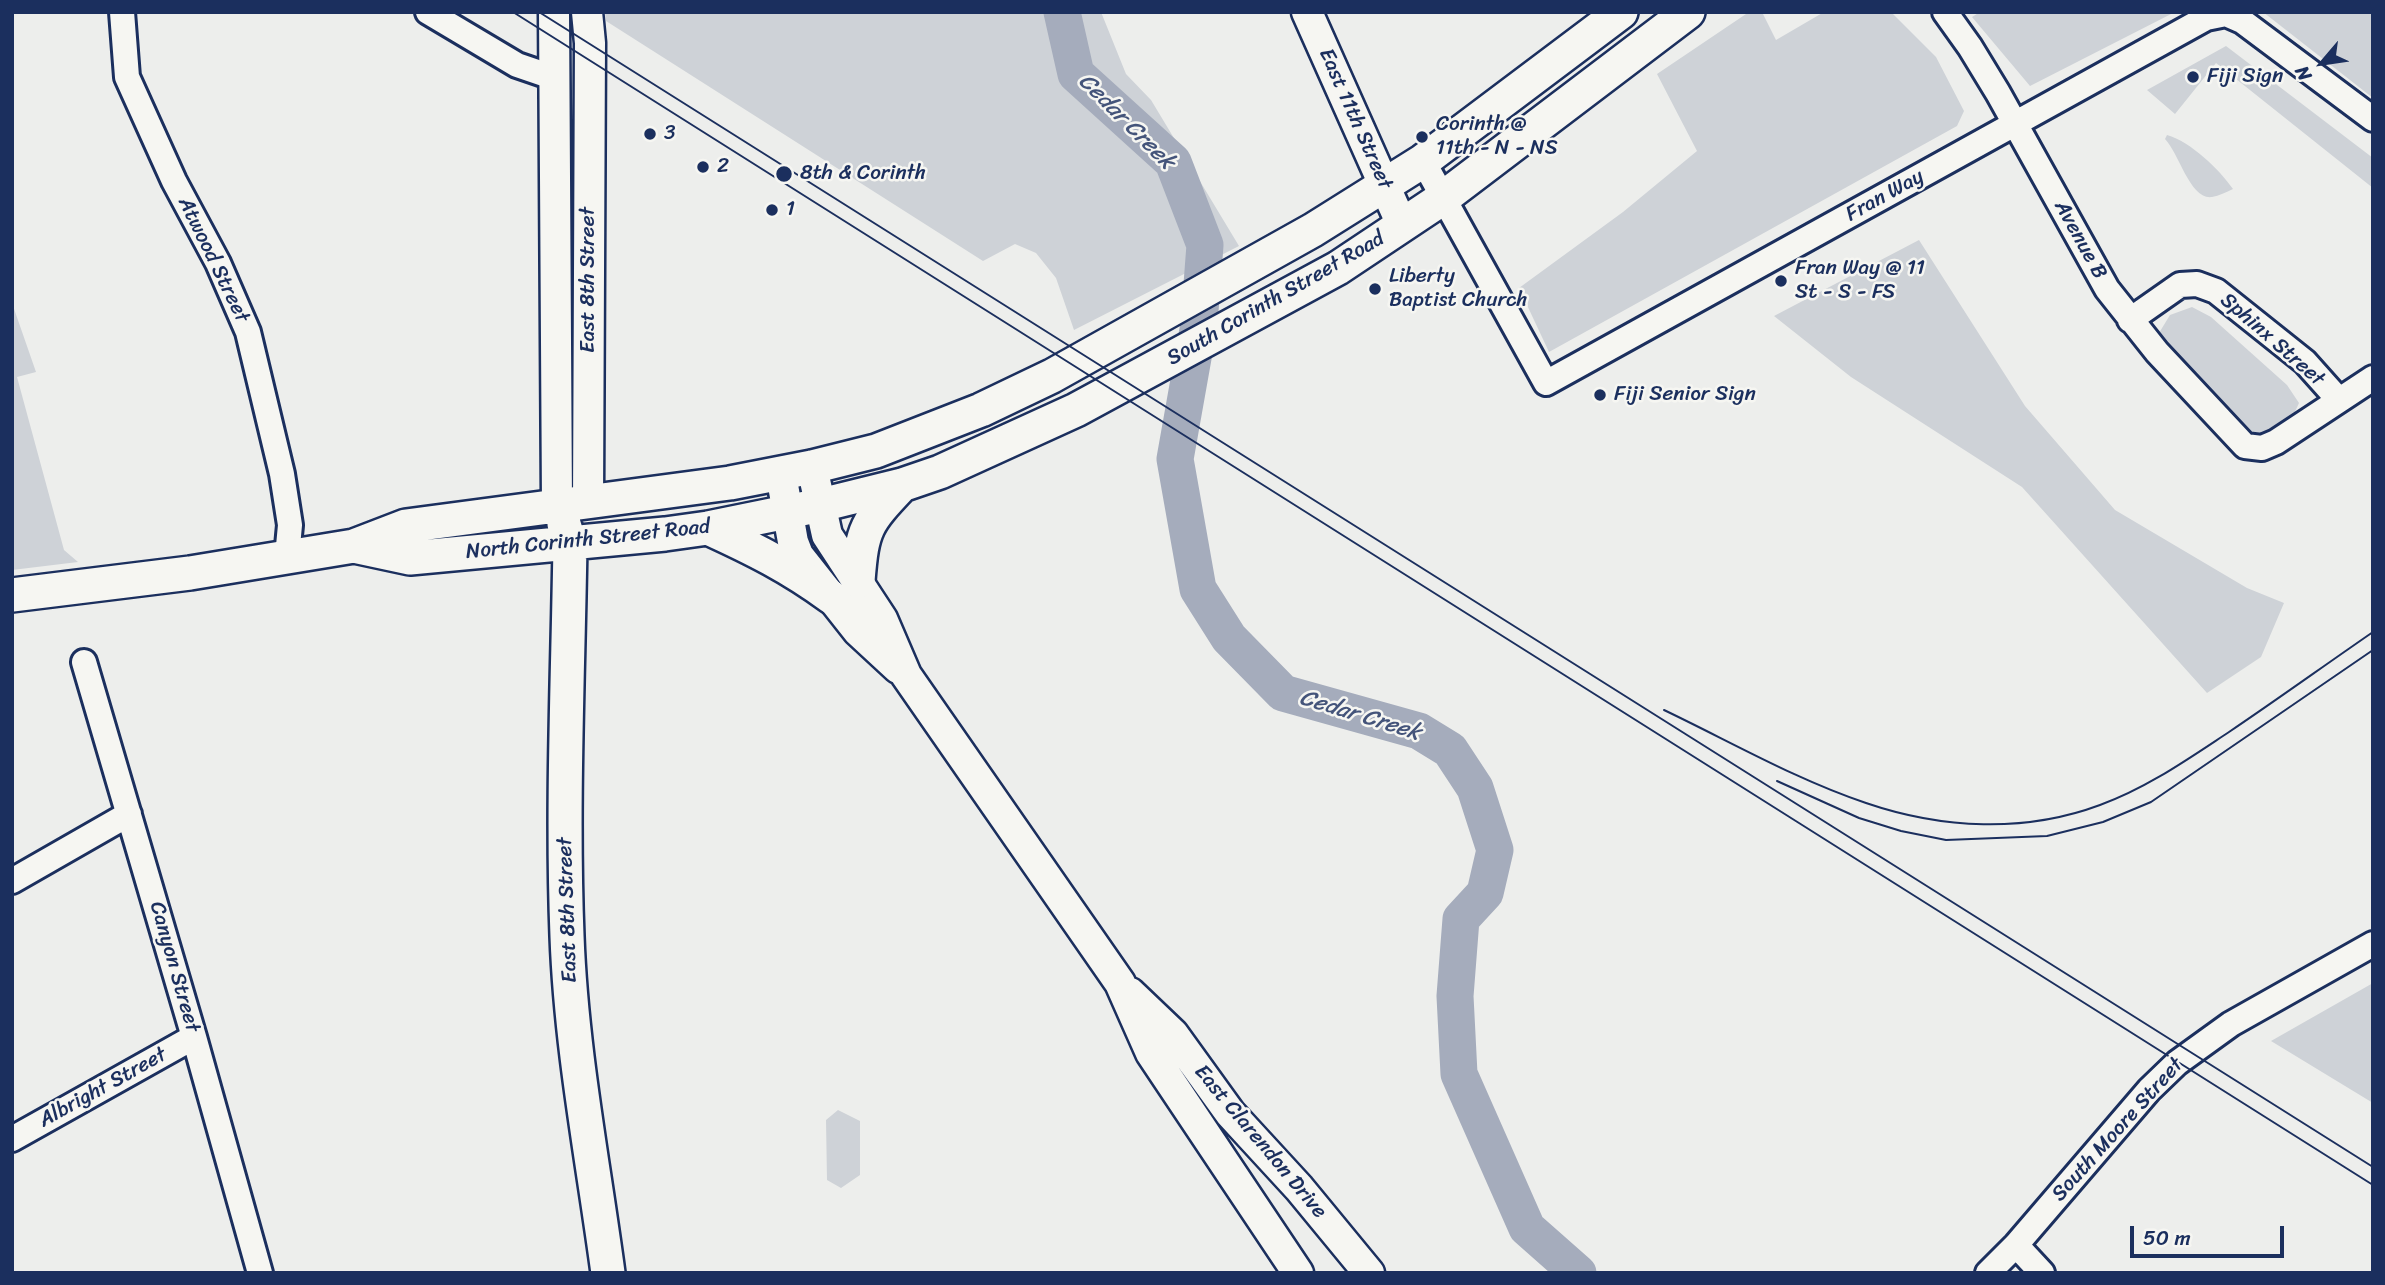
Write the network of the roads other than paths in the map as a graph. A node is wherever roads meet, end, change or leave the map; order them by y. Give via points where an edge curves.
1 (122, 12) edge
2 (428, 12) edge
3 (554, 12) edge
4 (587, 12) edge
5 (1307, 12) edge
6 (1688, 12) edge
7 (1945, 12) edge
8 (2226, 14) edge
9 (1607, 17) edge
10 (1623, 63) junction
11 (555, 78) junction
12 (2373, 120) edge
13 (2015, 124) junction
14 (1423, 161) junction
15 (1384, 186) junction
16 (1443, 198) junction
17 (1402, 225) junction
18 (2130, 320) junction
19 (2373, 378) edge
20 (2338, 399) junction
21 (797, 470) junction
22 (902, 485) junction
23 (573, 503) junction
24 (821, 505) junction
25 (787, 512) junction
26 (708, 528) junction
27 (570, 544) junction
28 (354, 546) junction
29 (287, 557) junction
30 (845, 589) junction
31 (12, 595) edge
32 (84, 662) dead end
33 (129, 814) junction
34 (12, 881) edge
35 (2373, 944) edge
36 (1120, 983) junction
37 (194, 1037) junction
38 (12, 1139) edge
39 (2016, 1245) junction
40 (254, 1270) edge
41 (608, 1273) edge
42 (1298, 1273) edge
43 (1368, 1273) edge
44 (1988, 1273) edge
45 (2042, 1273) edge

1 - 29 street, Atwood Street via 127,77 248,332 282,474 290,525
2 - 11 street via 517,65
3 - 11 street, East 8th Street
4 - 23 street, East 8th Street via 590,43
5 - 15 street, East 11th Street
6 - 10 main road, South Corinth Street Road
7 - 13 street, Avenue B
8 - 12 street via 2242,21
8 - 13 street, Fran Way via 2206,18
9 - 10 street
9 - 14 main road, South Corinth Street Road
10 - 16 main road, South Corinth Street Road
11 - 23 street, East 8th Street
13 - 16 street, Fran Way via 1545,383
13 - 18 street, Avenue B via 2107,289
14 - 15 main road, South Corinth Street Road
14 - 16 street
15 - 17 street, East 11th Street
15 - 21 main road, South Corinth Street Road via 1257,263 1052,376 876,451
16 - 17 main road, South Corinth Street Road
17 - 22 main road, South Corinth Street Road via 1257,314 1076,410
18 - 20 street, Sphinx Street via 2180,285 2207,287 2305,362
18 - 20 street, Avenue B via 2245,446 2262,448 2276,442
19 - 20 street
21 - 23 main road, North Corinth Street Road via 657,495
21 - 24 street, East Clarendon Drive
21 - 25 street, East Clarendon Drive
22 - 24 main road, South Corinth Street Road
22 - 30 main road via 874,514 864,532
23 - 27 main road, East 8th Street
23 - 28 main road, North Corinth Street Road via 406,526
24 - 25 main road, North Corinth Street Road
24 - 30 street, East Clarendon Drive
25 - 26 main road, North Corinth Street Road
25 - 30 street, East Clarendon Drive via 798,555
26 - 27 main road, North Corinth Street Road
26 - 30 main road via 795,571
27 - 28 main road, North Corinth Street Road via 410,558
27 - 41 main road, East 8th Street via 565,727 567,937 573,1022
28 - 29 main road, North Corinth Street Road
29 - 31 main road, North Corinth Street Road
30 - 36 street, East Clarendon Drive via 858,631 906,675
32 - 33 street, Canyon Street
33 - 34 street
33 - 37 street, Canyon Street
35 - 39 street, South Moore Street via 2231,1024 2177,1063
36 - 42 street, East Clarendon Drive via 1151,1053
36 - 43 street, East Clarendon Drive via 1173,1034 1230,1113 1308,1198
37 - 38 street, Albright Street
37 - 40 street, Canyon Street
39 - 44 street, South Moore Street
39 - 45 street

